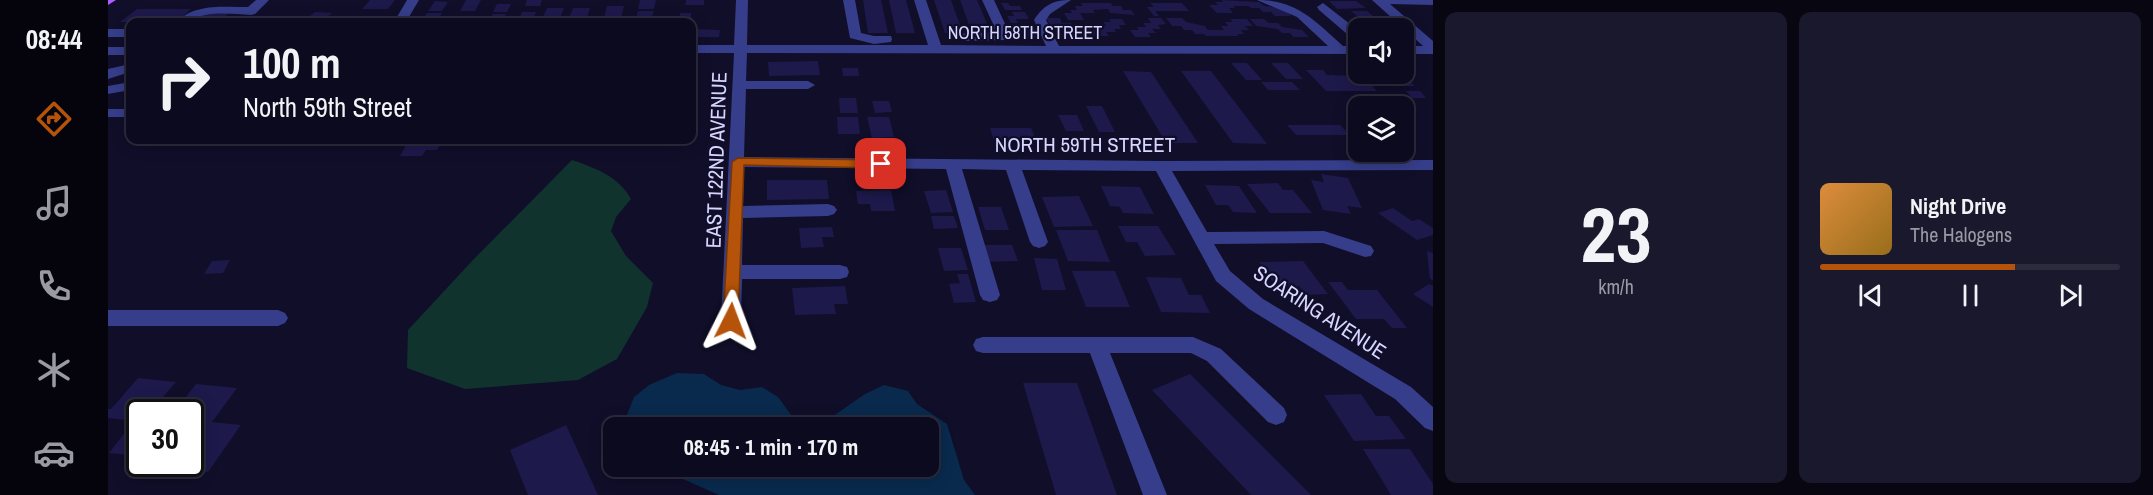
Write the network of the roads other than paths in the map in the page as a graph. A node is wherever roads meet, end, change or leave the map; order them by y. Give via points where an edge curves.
1 (263, 0) edge
2 (412, 0) edge
3 (742, 0) edge
4 (849, 0) edge
5 (920, 0) edge
6 (988, 0) edge
7 (1065, 0) edge
8 (1263, 0) edge
9 (1378, 0) edge
10 (1433, 0) edge
11 (1323, 7) dead end
12 (188, 18) edge
13 (401, 18) edge
14 (1348, 28) edge
15 (108, 33) edge
16 (126, 33) edge
17 (933, 44) junction
18 (696, 49) edge
19 (740, 49) junction
20 (1054, 49) junction
21 (1433, 49) edge
22 (1340, 50) junction
23 (1348, 50) edge
24 (1414, 50) edge
25 (108, 51) edge
26 (126, 51) edge
27 (126, 68) edge
28 (108, 75) edge
29 (739, 85) junction
30 (808, 85) dead end
31 (126, 87) edge
32 (108, 90) edge
33 (108, 113) edge
34 (126, 113) edge
35 (738, 162) junction
36 (953, 165) junction
37 (1012, 165) junction
38 (1433, 165) edge
39 (1161, 166) junction
40 (828, 210) dead end
41 (735, 212) junction
42 (1203, 238) junction
43 (1040, 242) dead end
44 (1365, 251) dead end
45 (733, 272) junction
46 (840, 272) dead end
47 (990, 295) dead end
48 (108, 318) edge
49 (278, 318) dead end
50 (731, 321) dead end
51 (983, 345) dead end
52 (1097, 345) junction
53 (1276, 416) dead end
54 (1433, 421) edge
55 (1155, 495) edge

1 - 12 street via 251,11 207,10
2 - 13 street
3 - 19 street, EAST 122ND AVENUE
4 - 17 street via 855,34 874,40
5 - 17 street
6 - 17 street via 1000,26 1000,37
7 - 20 street via 1046,11 1040,20
8 - 22 street via 1302,14
9 - 10 street
9 - 21 street
11 - 14 street
15 - 16 street
17 - 19 street, NORTH 58TH STREET
17 - 20 street, NORTH 58TH STREET
18 - 19 street, NORTH 58TH STREET
19 - 29 street, EAST 122ND AVENUE
20 - 22 street, NORTH 58TH STREET
21 - 24 street
22 - 23 street, NORTH 58TH STREET
25 - 26 street
27 - 28 street
29 - 30 street
29 - 35 street, EAST 122ND AVENUE
31 - 32 street
33 - 34 street
35 - 36 street, NORTH 59TH STREET
35 - 41 street, EAST 122ND AVENUE
36 - 37 street, NORTH 59TH STREET
36 - 47 street
37 - 39 street, NORTH 59TH STREET
37 - 43 street
38 - 39 street, NORTH 59TH STREET
39 - 42 street, SOARING AVENUE
40 - 41 street
41 - 45 street, EAST 122ND AVENUE
42 - 44 street via 1324,237
42 - 54 street, SOARING AVENUE via 1222,276 1256,304 1403,393
45 - 46 street
45 - 50 street, EAST 122ND AVENUE
48 - 49 street
51 - 52 street
52 - 53 street via 1193,345 1205,349
52 - 55 street

